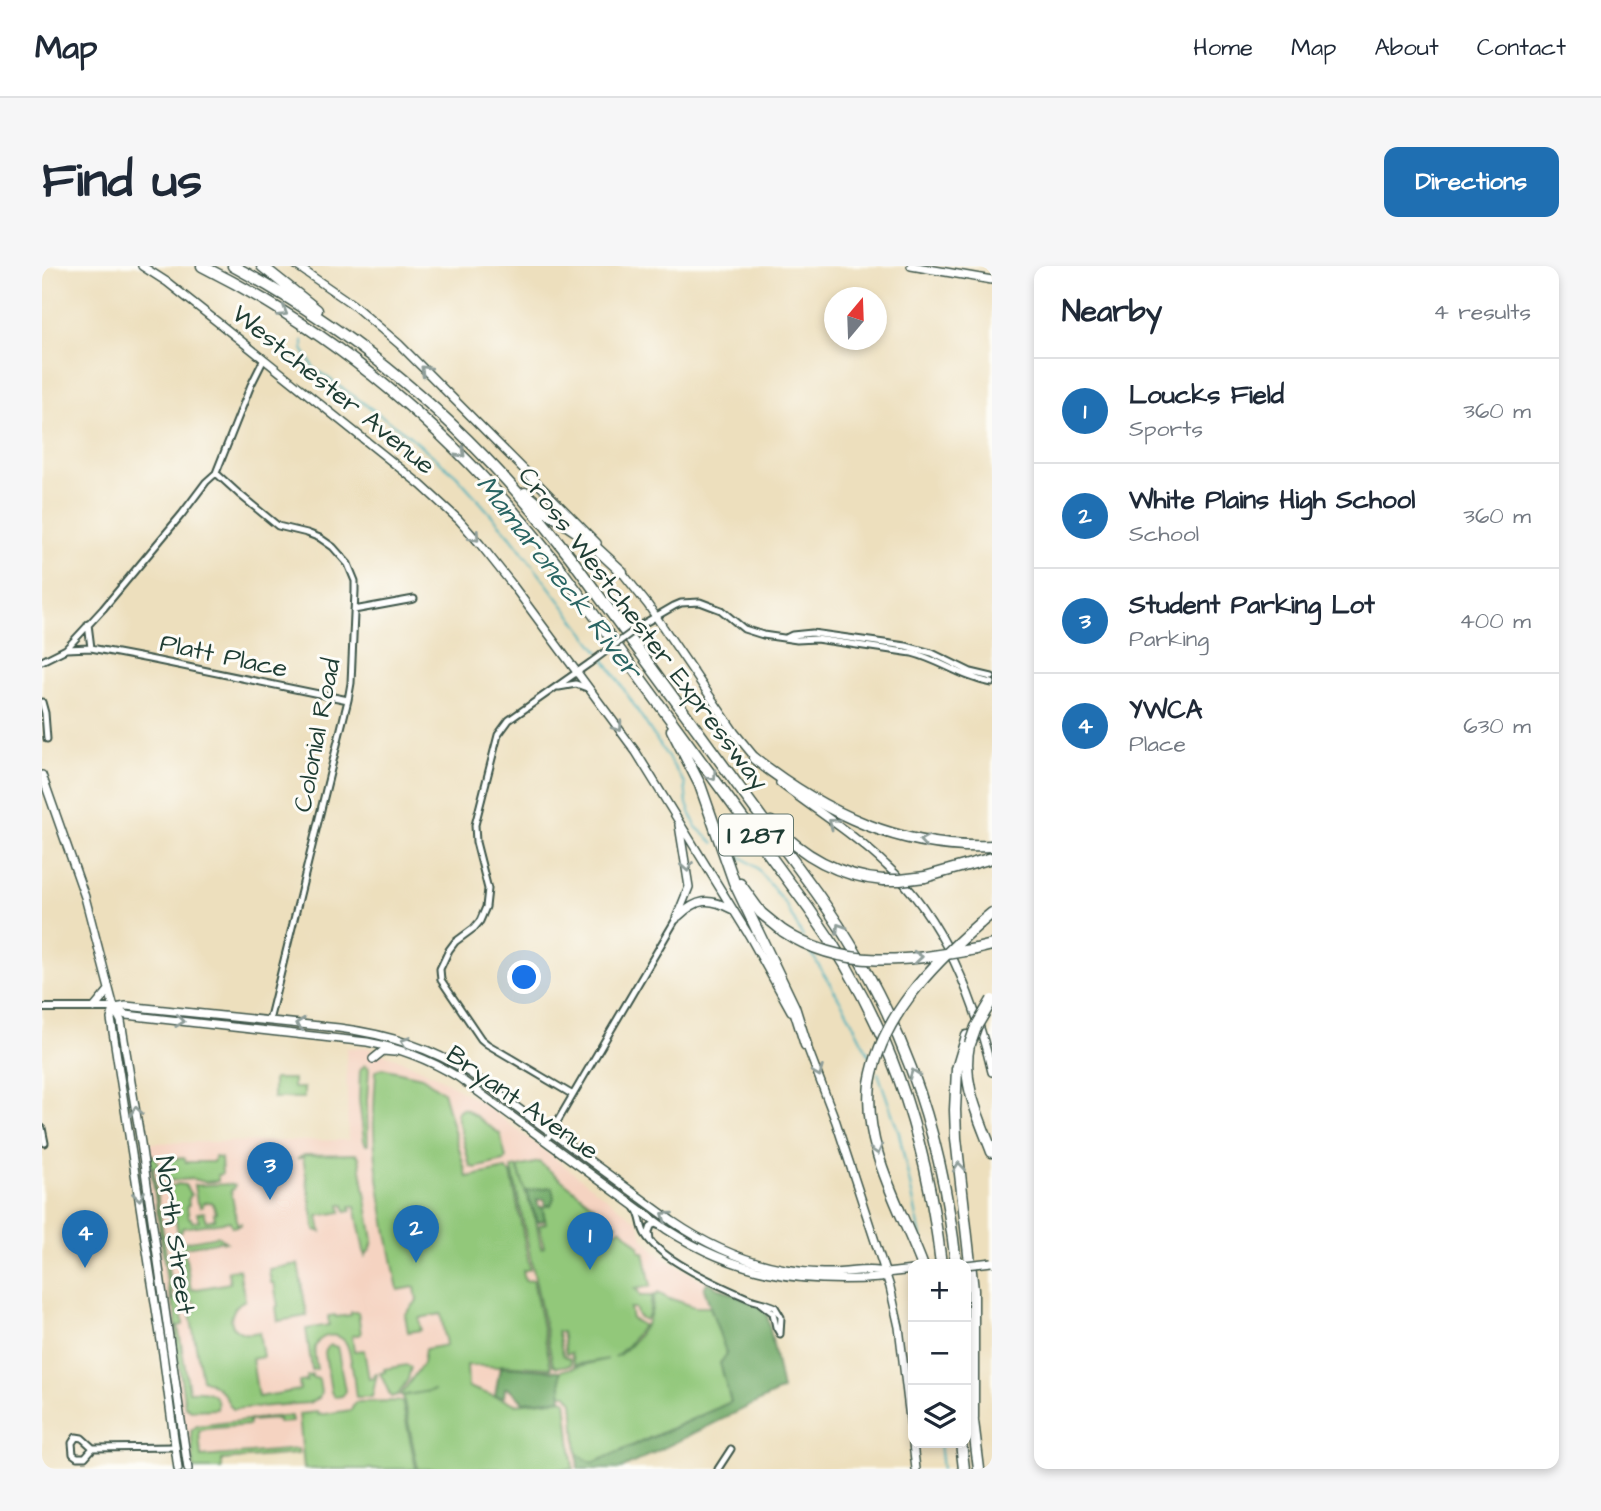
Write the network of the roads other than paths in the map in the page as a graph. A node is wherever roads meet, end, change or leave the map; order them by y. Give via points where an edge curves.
1 (134, 266) edge
2 (142, 266) edge
3 (202, 266) edge
4 (233, 266) edge
5 (262, 266) edge
6 (297, 266) edge
7 (911, 266) edge
8 (992, 280) edge
9 (197, 305) junction
10 (357, 344) junction
11 (264, 359) junction
12 (494, 466) junction
13 (216, 473) junction
14 (622, 572) junction
15 (414, 599) dead end
16 (354, 610) junction
17 (656, 616) junction
18 (88, 624) junction
19 (91, 648) junction
20 (66, 649) junction
21 (42, 661) edge
22 (578, 672) junction
23 (992, 680) edge
24 (643, 681) junction
25 (556, 688) junction
26 (590, 689) junction
27 (348, 701) junction
28 (42, 702) edge
29 (47, 739) dead end
30 (754, 758) junction
31 (42, 775) edge
32 (732, 778) junction
33 (46, 795) edge
34 (675, 815) junction
35 (715, 826) junction
36 (992, 846) edge
37 (992, 858) edge
38 (734, 910) junction
39 (992, 913) edge
40 (676, 919) junction
41 (992, 945) edge
42 (109, 990) junction
43 (992, 999) edge
44 (42, 1008) edge
45 (94, 1008) junction
46 (114, 1008) junction
47 (269, 1021) junction
48 (266, 1031) junction
49 (968, 1040) junction
50 (806, 1045) junction
51 (373, 1059) dead end
52 (992, 1072) edge
53 (464, 1082) junction
54 (572, 1095) junction
55 (42, 1128) edge
56 (551, 1133) junction
57 (546, 1140) junction
58 (45, 1143) dead end
59 (992, 1152) edge
60 (635, 1206) junction
61 (666, 1229) junction
62 (650, 1240) junction
63 (879, 1250) junction
64 (920, 1259) edge
65 (940, 1259) edge
66 (955, 1259) edge
67 (992, 1262) edge
68 (971, 1264) edge
69 (870, 1271) junction
70 (908, 1271) edge
71 (886, 1273) junction
72 (760, 1303) junction
73 (969, 1385) edge
74 (973, 1418) junction
75 (176, 1447) junction
76 (93, 1448) dead end
77 (962, 1448) edge
78 (731, 1449) dead end
79 (178, 1469) edge
80 (188, 1469) edge
81 (718, 1469) edge
82 (916, 1469) edge
83 (964, 1469) edge
84 (979, 1469) edge

1 - 9 main road
2 - 9 main road
3 -> 24 highway, Cross Westchester Expressway / I 287 via 324,338 440,433 523,520
4 - 10 highway, Cross Westchester Expressway / I 287
5 - 10 highway
14 -> 6 main road via 443,387 375,323
7 - 8 main road
9 - 11 main road, Westchester Avenue
10 - 12 highway, Cross Westchester Expressway / I 287 via 428,402
11 - 13 street
11 -> 22 main road, Westchester Avenue via 459,520
12 - 14 highway
12 - 32 highway, Cross Westchester Expressway / I 287 via 565,550
13 - 16 street, Colonial Road via 278,526 307,533 333,547 352,573
13 - 18 street
14 - 17 main road
15 - 16 street
16 - 27 street, Colonial Road
17 - 22 street, bridge
17 - 23 street via 681,603 700,602 763,635 786,638 812,632 906,646
17 - 30 main road
18 - 19 street
18 - 20 street
19 - 20 street, Platt Place
19 - 27 street, Platt Place
20 - 21 street
22 - 25 street
22 - 26 main road, Westchester Avenue
24 - 35 highway via 690,763
24 -> 65 highway, Cross Westchester Expressway / I 287 via 816,918 867,1005 918,1137
25 - 26 street via 576,684
25 - 54 street via 509,720 498,735 475,825 488,889 486,907 474,928 449,950 440,974 481,1039
26 -> 34 main road, Westchester Avenue
27 - 47 street, Colonial Road
28 - 29 street
36 -> 30 highway via 929,842 866,825 815,801
52 -> 30 main road via 960,975 914,895 879,858
31 - 33 main road, North Street
32 - 37 highway, bridge via 783,835 806,854 842,872 900,880
66 -> 32 highway, Cross Westchester Expressway / I 287 via 934,1139 893,1023 839,926
33 - 42 main road, North Street via 85,897
34 - 38 main road, Westchester Avenue
34 -> 40 main road via 690,883
35 -> 41 highway, bridge via 742,888 761,913 783,932 817,950 876,960
35 - 50 highway via 734,882 794,1007
38 - 40 main road via 704,901
38 - 50 main road, Westchester Avenue
39 -> 64 highway, bridge via 937,964 897,1013 881,1042 870,1083 870,1120 878,1154
40 - 54 street
42 - 45 main road
42 - 46 main road, North Street
43 - 49 highway, bridge
44 - 45 street, Bryant Avenue
45 - 46 street, Bryant Avenue
46 - 47 main road, Bryant Avenue
46 -> 48 main road, Bryant Avenue via 127,1015
46 -> 75 main road, North Street via 111,1019
80 -> 46 main road, North Street via 129,1065
47 - 48 street, Colonial Road
56 -> 47 main road, Bryant Avenue via 453,1062 415,1045 368,1032
48 - 53 main road, Bryant Avenue via 386,1046 432,1062
49 - 59 highway via 968,1084
74 -> 49 highway via 973,1290 955,1110 957,1069
50 -> 63 main road, Westchester Avenue
51 - 53 main road via 391,1051
53 - 57 main road, Bryant Avenue
54 - 56 street
55 - 58 street
56 - 57 street
69 -> 56 main road, Bryant Avenue via 804,1272 724,1251 689,1233
57 - 60 main road, Bryant Avenue
60 - 61 main road, Bryant Avenue
60 - 62 street
61 - 62 street via 652,1225
61 - 71 main road, Bryant Avenue via 720,1257 786,1276 838,1281 881,1278
62 - 72 street via 682,1265
63 - 69 main road
63 - 71 main road, Westchester Avenue
67 - 68 main road, bridge
69 - 71 main road, Bryant Avenue
70 - 71 main road, Bryant Avenue
71 - 82 main road, Westchester Avenue via 899,1327
72 - 72 street via 772,1313 780,1334 780,1314 771,1305
73 - 74 highway
74 - 84 highway
75 - 76 street
75 - 79 main road, North Street
77 - 83 highway
78 - 81 street

